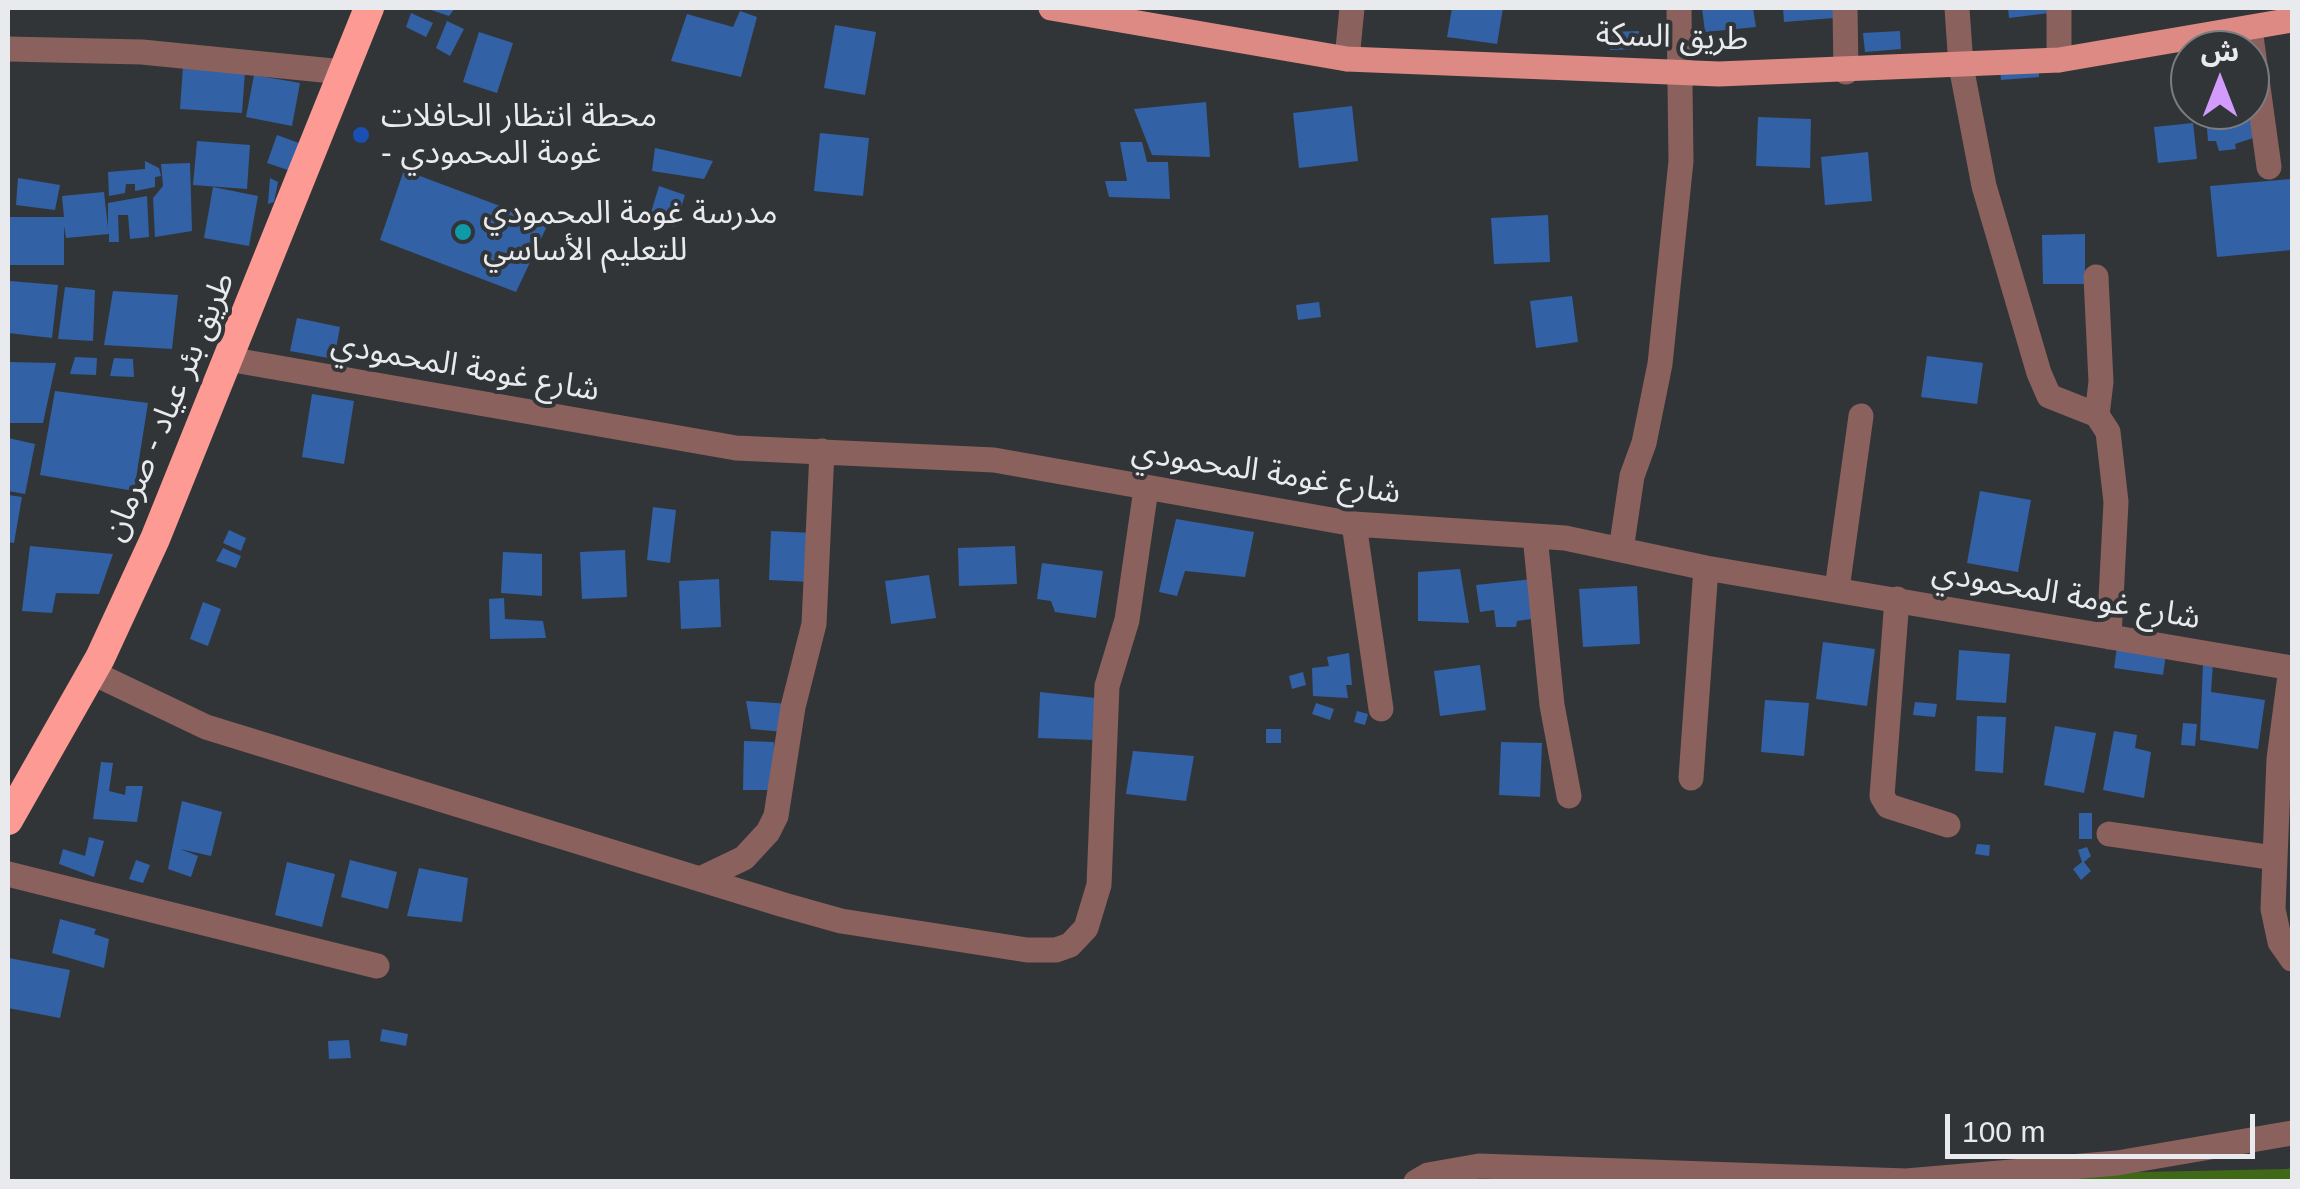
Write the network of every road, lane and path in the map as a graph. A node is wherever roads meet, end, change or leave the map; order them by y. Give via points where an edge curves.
1 (368, 8) edge
2 (1051, 8) edge
3 (1352, 8) edge
4 (1679, 8) edge
5 (1845, 8) edge
6 (1958, 8) edge
7 (2059, 8) edge
8 (2292, 20) edge
9 (2250, 29) junction
10 (8, 49) edge
11 (1347, 58) junction
12 (2059, 60) junction
13 (1961, 66) junction
14 (343, 72) junction
15 (1681, 72) junction
16 (1846, 72) junction
17 (2269, 167) dead end
18 (2096, 277) dead end
19 (228, 359) junction
20 (2097, 414) junction
21 (1862, 416) dead end
22 (822, 451) junction
23 (1146, 488) junction
24 (1354, 524) junction
25 (1535, 536) junction
26 (1621, 550) junction
27 (1706, 568) junction
28 (1836, 589) junction
29 (1898, 599) junction
30 (2109, 638) junction
31 (2292, 668) edge
32 (91, 672) junction
33 (1381, 709) dead end
34 (1691, 778) dead end
35 (19, 785) edge
36 (1569, 796) dead end
37 (8, 820) edge
38 (1948, 825) dead end
39 (2109, 834) dead end
40 (2276, 858) junction
41 (8, 874) edge
42 (700, 879) junction
43 (2292, 959) edge
44 (378, 966) dead end
45 (2292, 1133) edge
46 (1416, 1182) edge

1 - 14 highway, طريق بئر عياد - صرمان
2 - 11 main road, طريق السكة
3 - 11 street
4 - 15 street
5 - 16 street
6 - 13 street
7 - 12 street
8 - 9 main road, طريق السكة
9 - 12 main road, طريق السكة
9 - 17 street
10 - 14 street via 142,52
11 - 15 main road, طريق السكة
12 - 13 main road, طريق السكة
13 - 16 main road, طريق السكة
13 - 20 street via 1984,186 2038,373 2049,396
14 - 19 highway, طريق بئر عياد - صرمان
15 - 16 main road, طريق السكة
15 - 26 street via 1681,162 1660,364
18 - 20 street
19 - 22 street, شارع غومة المحمودي via 736,448
19 - 32 highway, طريق بئر عياد - صرمان
20 - 30 street via 2108,432 2116,502
21 - 28 street
22 - 23 street, شارع غومة المحمودي via 994,460
22 - 42 street via 814,624 776,816 744,858
23 - 24 street, شارع غومة المحمودي
23 - 42 street via 1128,620 1106,686 1099,885 1086,928 1070,946 1027,950 841,921
24 - 25 street, شارع غومة المحمودي
24 - 33 street
25 - 26 street, شارع غومة المحمودي
25 - 36 street via 1552,705
26 - 27 street, شارع غومة المحمودي
27 - 28 street, شارع غومة المحمودي
27 - 34 street
28 - 29 street, شارع غومة المحمودي
29 - 30 street, شارع غومة المحمودي
29 - 38 street via 1882,796 1888,806
30 - 31 street, شارع غومة المحمودي
31 - 40 street
32 - 35 highway, طريق بئر عياد - صرمان
32 - 42 street via 206,727
35 - 37 highway, طريق بئر عياد - صرمان
39 - 40 street
40 - 43 street via 2274,909 2280,942
41 - 44 street
45 - 46 street via 2117,1163 1906,1182 1479,1166

